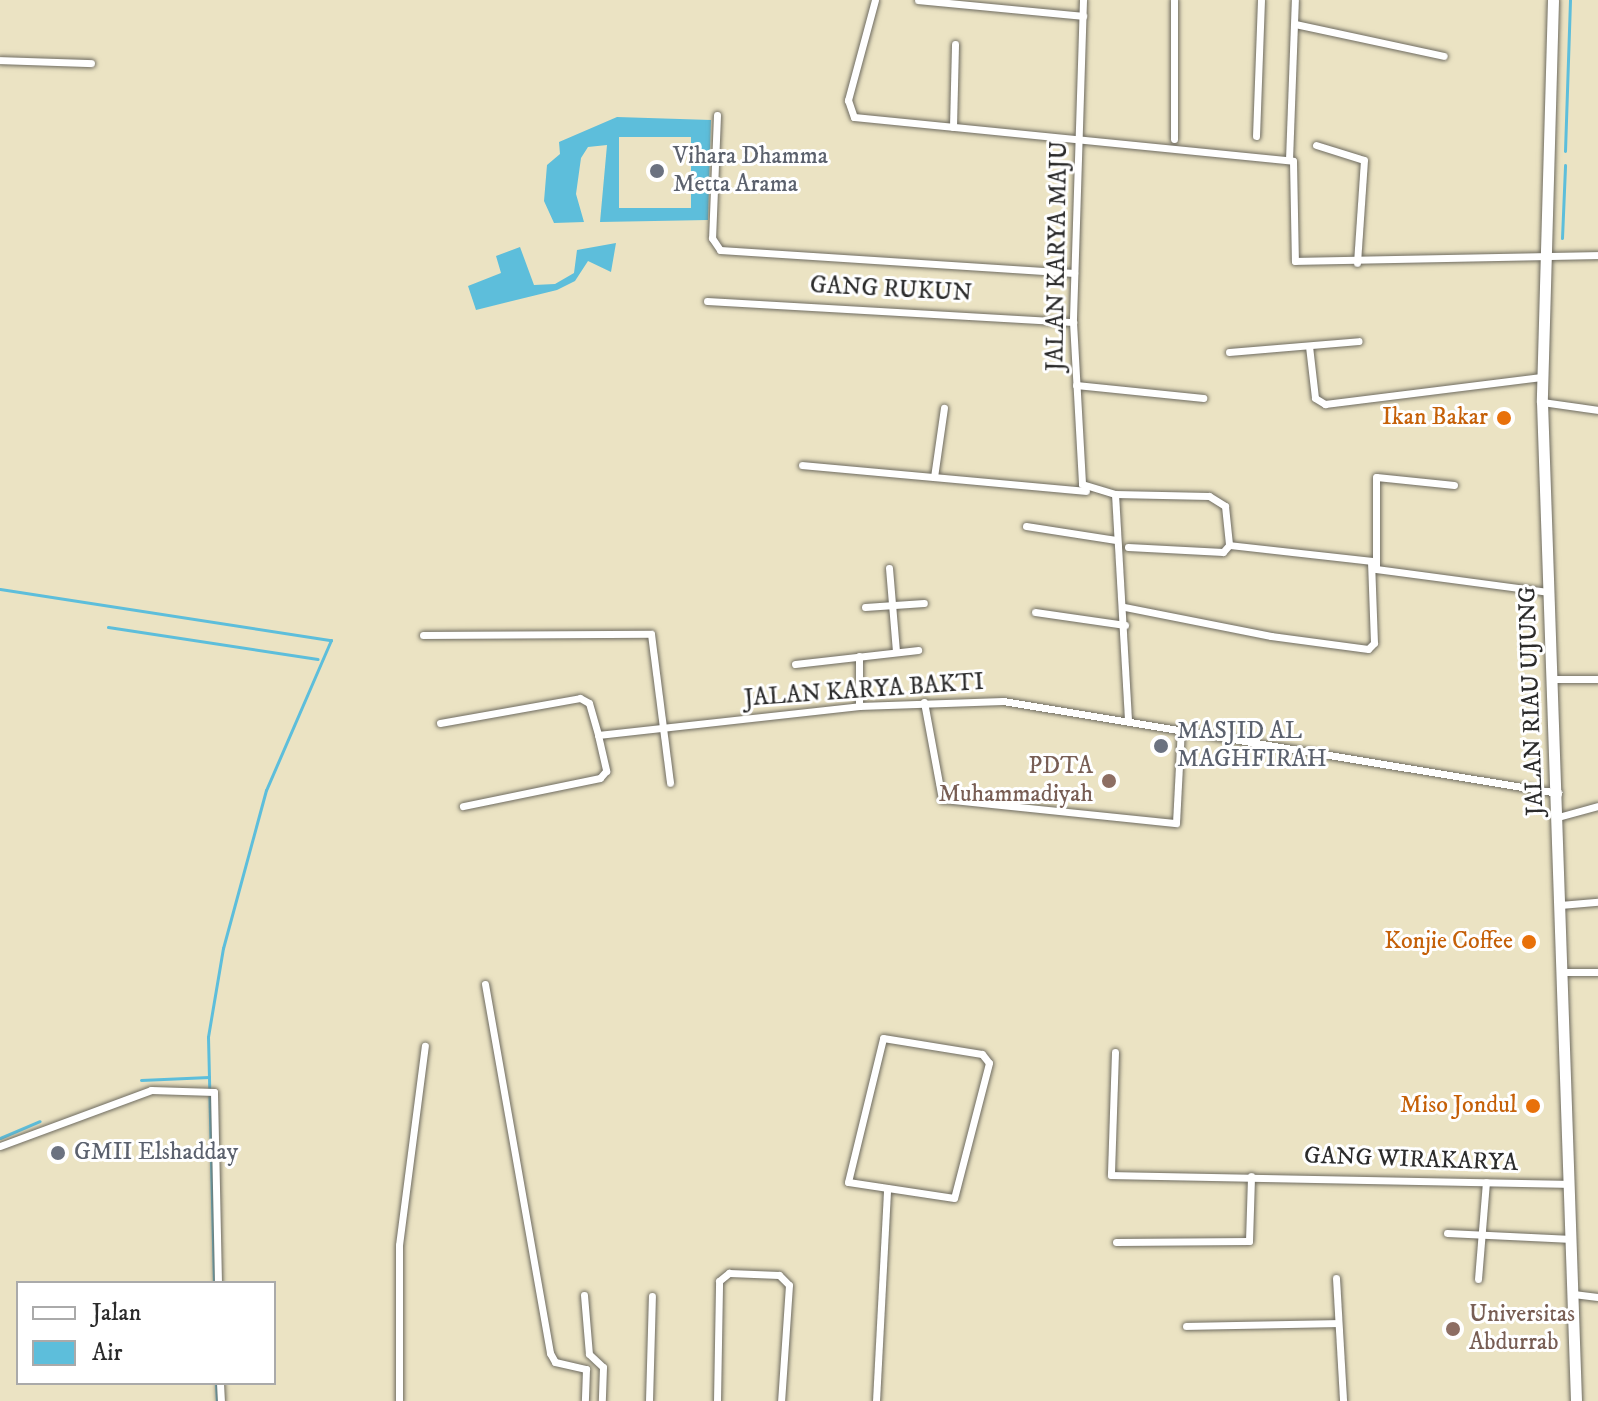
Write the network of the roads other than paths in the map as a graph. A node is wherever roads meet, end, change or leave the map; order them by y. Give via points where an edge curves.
1 (875, 0) edge
2 (918, 0) edge
3 (1083, 0) edge
4 (1174, 0) edge
5 (1261, 0) edge
6 (1295, 0) edge
7 (1553, 0) edge
8 (1083, 16) junction
9 (1295, 24) junction
10 (955, 44) dead end
11 (1444, 56) dead end
12 (0, 60) edge
13 (91, 63) dead end
14 (717, 115) dead end
15 (953, 127) junction
16 (1256, 136) dead end
17 (1174, 139) dead end
18 (1080, 140) junction
19 (1316, 145) dead end
20 (1289, 160) junction
21 (1546, 253) junction
22 (1598, 255) edge
23 (1357, 263) junction
24 (1074, 273) junction
25 (707, 301) dead end
26 (1073, 322) junction
27 (1359, 341) dead end
28 (1309, 346) junction
29 (1229, 352) dead end
30 (1543, 377) junction
31 (1076, 385) junction
32 (1203, 398) dead end
33 (1542, 402) junction
34 (944, 408) dead end
35 (1598, 410) edge
36 (802, 465) dead end
37 (934, 477) junction
38 (1454, 485) dead end
39 (1088, 491) junction
40 (1115, 494) junction
41 (1026, 526) dead end
42 (1116, 540) junction
43 (1128, 547) dead end
44 (1229, 547) junction
45 (1371, 561) junction
46 (889, 568) dead end
47 (1549, 592) junction
48 (924, 603) dead end
49 (892, 605) junction
50 (865, 607) dead end
51 (1124, 607) junction
52 (1035, 612) dead end
53 (1125, 625) junction
54 (423, 635) dead end
55 (918, 650) dead end
56 (896, 652) junction
57 (859, 656) junction
58 (795, 664) dead end
59 (1551, 679) junction
60 (1598, 679) edge
61 (924, 702) junction
62 (859, 706) junction
63 (1128, 720) junction
64 (440, 723) dead end
65 (1181, 727) junction
66 (666, 728) junction
67 (598, 735) junction
68 (670, 783) dead end
69 (1558, 793) junction
70 (463, 806) dead end
71 (1598, 806) edge
72 (1558, 817) junction
73 (1598, 902) edge
74 (1560, 905) junction
75 (1563, 972) junction
76 (1598, 972) edge
77 (485, 984) dead end
78 (425, 1046) dead end
79 (1115, 1052) dead end
80 (0, 1146) edge
81 (1251, 1176) junction
82 (1486, 1182) junction
83 (1570, 1184) junction
84 (887, 1188) junction
85 (1447, 1233) dead end
86 (1478, 1234) junction
87 (1572, 1239) junction
88 (1116, 1242) dead end
89 (1336, 1278) dead end
90 (1478, 1279) dead end
91 (218, 1281) edge
92 (1573, 1294) junction
93 (584, 1295) dead end
94 (652, 1296) dead end
95 (1598, 1297) edge
96 (1338, 1323) junction
97 (1186, 1326) dead end
98 (399, 1401) edge
99 (585, 1401) edge
100 (602, 1401) edge
101 (649, 1401) edge
102 (717, 1401) edge
103 (781, 1401) edge
104 (876, 1401) edge
105 (1343, 1401) edge
106 (1576, 1401) edge

1 - 15 street via 847,110 859,118
2 - 8 street
3 - 8 street, JALAN KARYA MAJU
4 - 17 street
5 - 16 street
6 - 9 street
7 - 21 main road, JALAN RIAU UJUNG
8 - 18 street, JALAN KARYA MAJU
9 - 11 street
9 - 20 street
10 - 15 street
12 - 13 street
14 - 24 street via 712,238 720,250
15 - 18 street
18 - 20 street
18 - 24 street, JALAN KARYA MAJU
19 - 23 street via 1363,157
20 - 23 street via 1295,167 1292,258
21 - 22 street
21 - 23 street
21 - 30 main road, JALAN RIAU UJUNG
24 - 26 street, JALAN KARYA MAJU
25 - 26 street, GANG RUKUN
26 - 31 street, JALAN KARYA MAJU
27 - 28 street
28 - 29 street
28 - 30 street via 1315,398 1325,404
30 - 33 main road, JALAN RIAU UJUNG
31 - 32 street
31 - 39 street, JALAN KARYA MAJU via 1082,484
33 - 35 street
33 - 47 main road, JALAN RIAU UJUNG
34 - 37 street
36 - 37 street
37 - 39 street
38 - 45 street via 1376,477
39 - 40 street
40 - 42 street
40 - 44 street via 1216,497 1225,506
41 - 42 street
42 - 51 street
43 - 44 street
44 - 45 street
45 - 47 street via 1380,571
45 - 51 street via 1374,643 1368,649
46 - 49 street
47 - 59 main road, JALAN RIAU UJUNG
48 - 49 street
49 - 50 street
49 - 56 street
51 - 53 street
52 - 53 street
53 - 63 street
54 - 66 street via 650,634
55 - 56 street
56 - 57 street
57 - 58 street
57 - 62 street
59 - 60 street
59 - 69 main road, JALAN RIAU UJUNG
61 - 62 street, JALAN KARYA BAKTI
61 - 63 street, JALAN KARYA BAKTI via 1003,701
61 - 65 street via 942,799 1176,823
62 - 66 street, JALAN KARYA BAKTI
63 - 65 street, JALAN KARYA BAKTI
64 - 67 street via 580,698 589,703
65 - 69 street, JALAN KARYA BAKTI
66 - 67 street, JALAN KARYA BAKTI
66 - 68 street
67 - 70 street via 606,771 600,778
69 - 72 main road, JALAN RIAU UJUNG
71 - 72 street
72 - 74 main road, JALAN RIAU UJUNG
73 - 74 street
74 - 75 main road, JALAN RIAU UJUNG
75 - 76 street
75 - 83 main road, JALAN RIAU UJUNG
77 - 99 street via 550,1353 555,1362 586,1369
78 - 98 street via 399,1245
79 - 81 street, GANG WIRAKARYA via 1111,1175
80 - 91 street via 151,1090 210,1091
81 - 82 street, GANG WIRAKARYA
81 - 88 street via 1249,1241
82 - 83 street, GANG WIRAKARYA
82 - 86 street
83 - 87 main road, JALAN RIAU UJUNG
84 - 84 street via 846,1178 878,1043 889,1037 982,1054 989,1063 957,1194 949,1200
84 - 104 street
85 - 86 street
86 - 87 street
86 - 90 street
87 - 92 main road, JALAN RIAU UJUNG
89 - 96 street
92 - 95 street
92 - 106 main road, JALAN RIAU UJUNG
93 - 100 street via 589,1354 603,1367
94 - 101 street
96 - 97 street
96 - 105 street
102 - 103 street via 719,1281 729,1273 779,1275 789,1285

